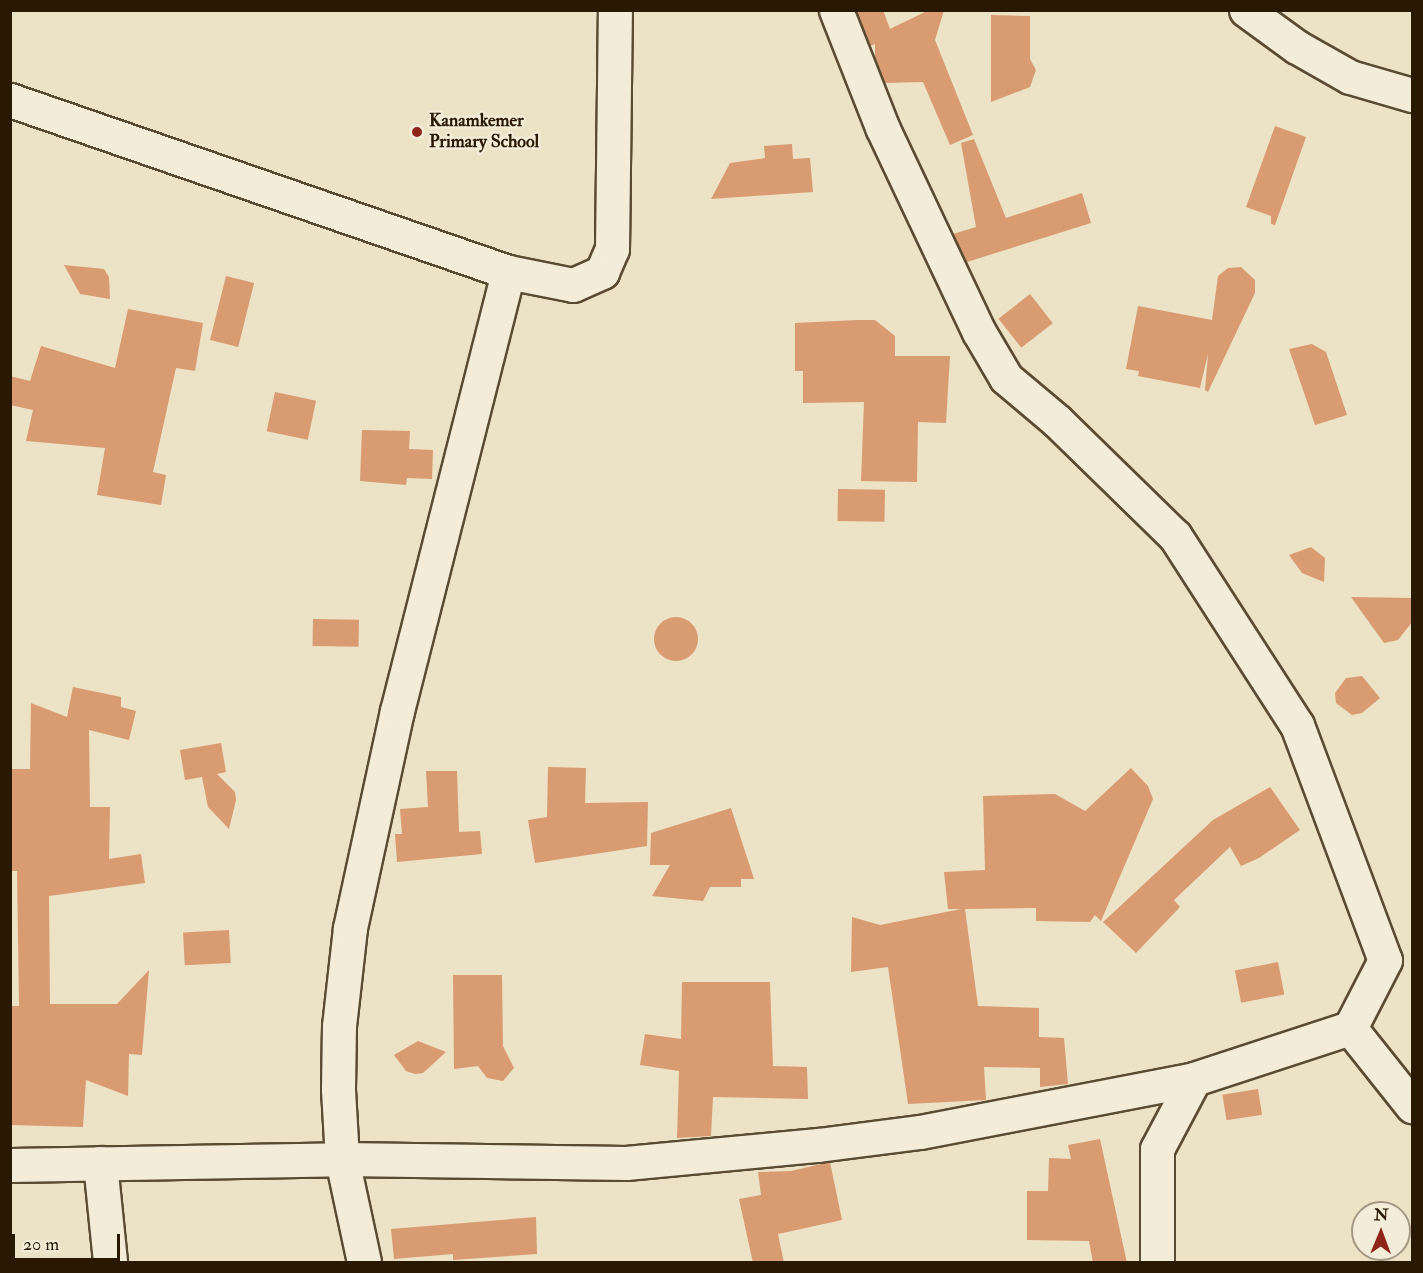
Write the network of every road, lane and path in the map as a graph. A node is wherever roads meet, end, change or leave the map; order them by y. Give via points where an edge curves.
1 (615, 10) edge
2 (836, 10) edge
3 (1246, 10) edge
4 (1413, 95) edge
5 (10, 100) edge
6 (508, 272) junction
7 (1350, 1028) junction
8 (1194, 1079) junction
9 (1413, 1106) edge
10 (342, 1159) junction
11 (100, 1163) junction
12 (10, 1165) edge
13 (110, 1263) edge
14 (364, 1263) edge
15 (1157, 1263) edge

1 - 6 street via 608,262 592,279 573,285
2 - 7 street via 882,127 979,332 1006,378 1057,421 1175,536 1297,725 1384,960
3 - 4 street via 1297,47 1350,77
5 - 6 street
6 - 10 street via 397,711 350,928 339,1026
7 - 8 street
7 - 9 street
8 - 10 street via 920,1132 716,1155 626,1163
8 - 15 street via 1157,1149
10 - 11 street
10 - 14 street
11 - 12 street
11 - 13 street

